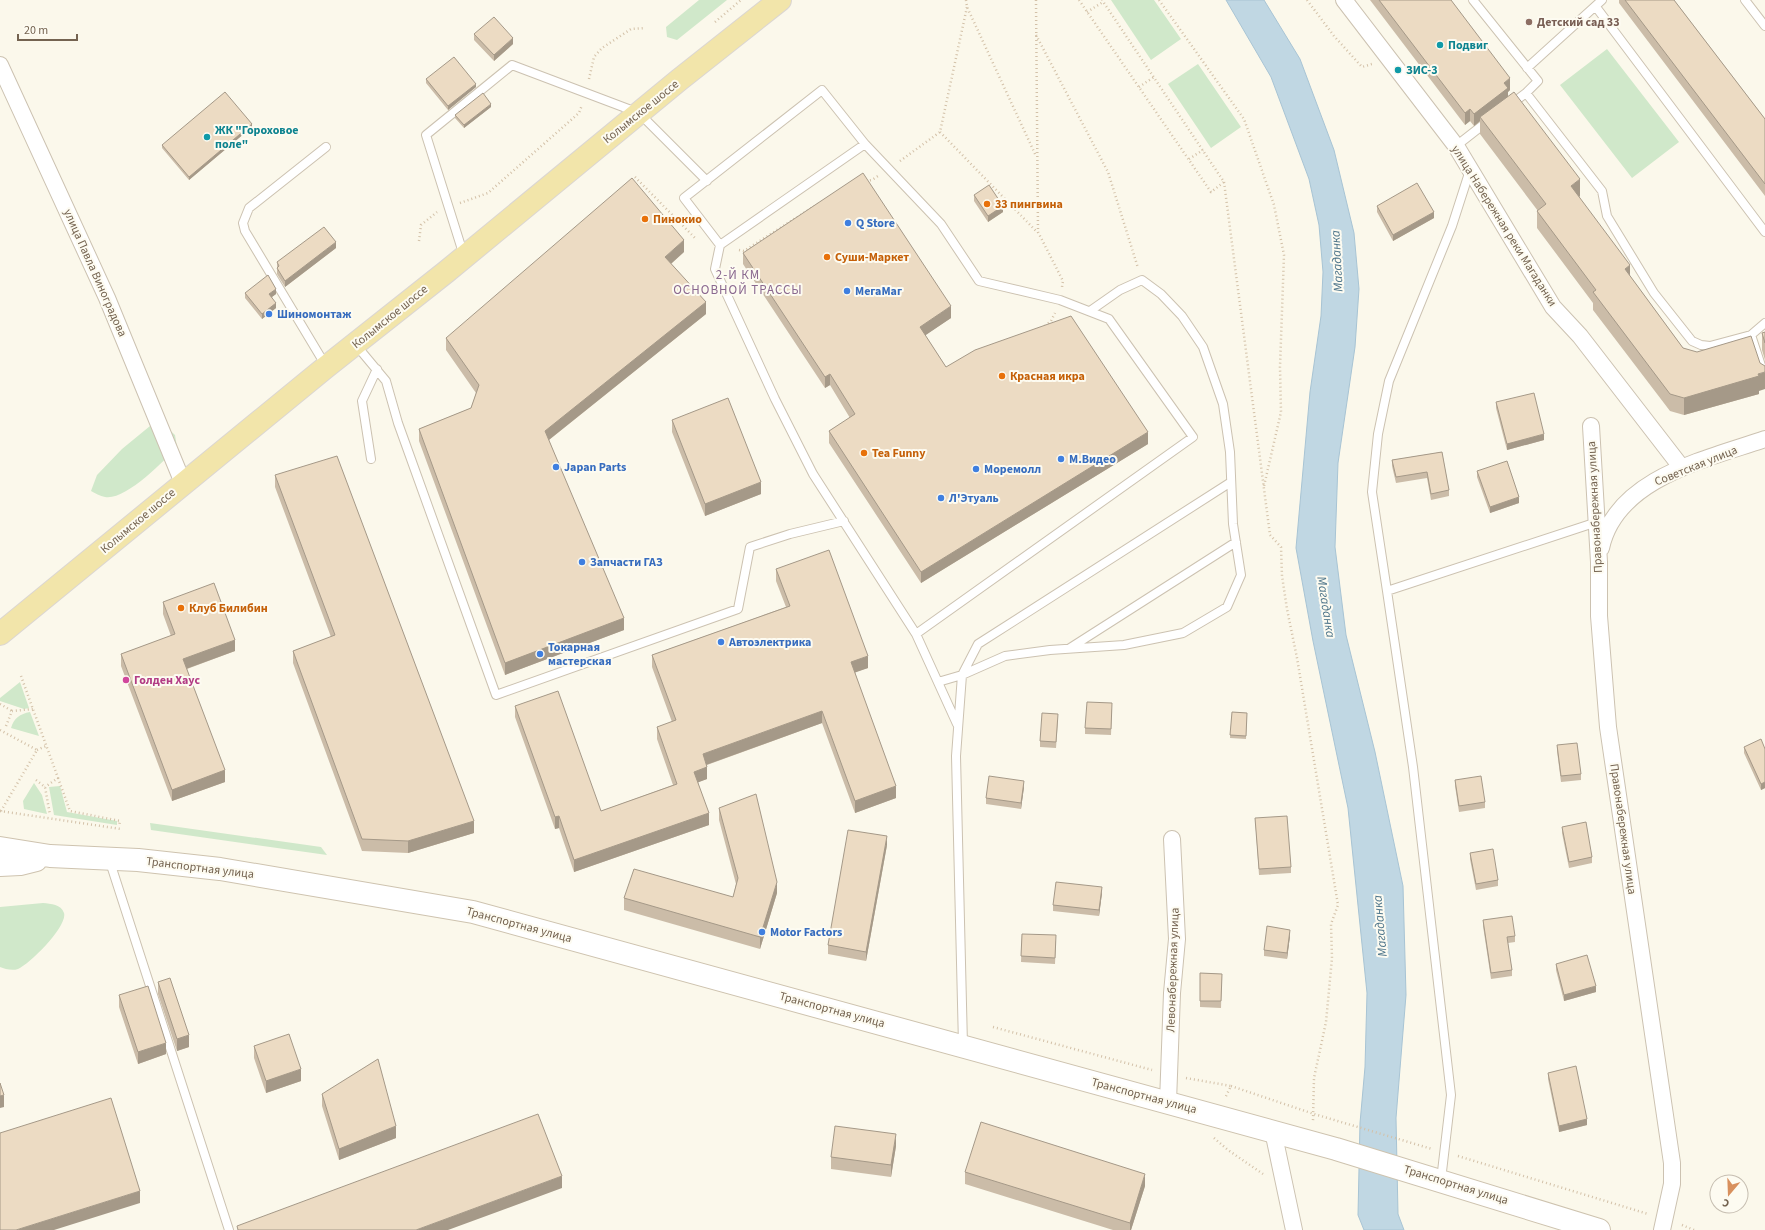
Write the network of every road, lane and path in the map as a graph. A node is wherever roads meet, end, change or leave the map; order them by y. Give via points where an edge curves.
1 (780, 0) edge
2 (966, 0) edge
3 (1036, 0) edge
4 (1079, 0) edge
5 (1159, 0) edge
6 (1307, 0) edge
7 (1344, 0) edge
8 (1473, 0) edge
9 (1602, 0) edge
10 (1745, 0) edge
11 (1102, 1) edge
12 (1596, 7) junction
13 (1087, 12) junction
14 (1765, 26) edge
15 (645, 28) dead end
16 (1036, 35) junction
17 (0, 65) edge
18 (1362, 67) dead end
19 (1527, 68) junction
20 (1154, 77) junction
21 (1139, 87) junction
22 (586, 93) junction
23 (1526, 93) junction
24 (639, 113) junction
25 (940, 132) dead end
26 (865, 144) junction
27 (1456, 146) junction
28 (326, 147) dead end
29 (1203, 150) junction
30 (1037, 158) junction
31 (1189, 159) junction
32 (1470, 169) junction
33 (706, 180) junction
34 (1224, 182) junction
35 (448, 207) junction
36 (1038, 232) junction
37 (1765, 232) edge
38 (419, 241) dead end
39 (720, 245) junction
40 (464, 257) junction
41 (1142, 280) junction
42 (1060, 300) junction
43 (1090, 311) junction
44 (1765, 323) edge
45 (1041, 330) edge
46 (1751, 335) junction
47 (356, 345) junction
48 (326, 367) junction
49 (377, 369) junction
50 (1765, 378) edge
51 (1591, 426) dead end
52 (1765, 439) edge
53 (371, 459) dead end
54 (1682, 468) junction
55 (1231, 482) junction
56 (183, 484) junction
57 (1264, 489) junction
58 (844, 521) junction
59 (1597, 522) junction
60 (1236, 542) junction
61 (1599, 562) junction
62 (1387, 592) junction
63 (0, 634) edge
64 (916, 634) junction
65 (1068, 649) junction
66 (962, 675) junction
67 (21, 676) dead end
68 (938, 682) junction
69 (0, 704) edge
70 (33, 709) junction
71 (12, 711) junction
72 (958, 724) junction
73 (6, 726) dead end
74 (0, 730) edge
75 (46, 746) junction
76 (37, 750) junction
77 (58, 778) junction
78 (36, 780) dead end
79 (45, 787) junction
80 (1, 811) edge
81 (50, 815) dead end
82 (119, 826) dead end
83 (121, 829) dead end
84 (1172, 839) dead end
85 (0, 848) edge
86 (50, 856) junction
87 (109, 858) junction
88 (0, 865) edge
89 (963, 1046) junction
90 (1231, 1086) dead end
91 (1168, 1102) junction
92 (1314, 1114) junction
93 (1273, 1131) junction
94 (1312, 1142) junction
95 (1443, 1152) junction
96 (1441, 1180) junction
97 (1664, 1225) edge
98 (229, 1230) edge
99 (1294, 1230) edge
100 (1599, 1230) edge
101 (1694, 1230) edge

1 - 24 main road, Колымское шоссе
2 - 30 path
3 - 16 path
4 - 13 path
5 - 57 path via 1244,119 1274,205 1284,255 1281,412
6 - 18 path
7 - 27 street, улица Набережная реки Магаданки
8 - 19 lane
9 - 12 lane
10 - 14 lane
11 - 13 path
11 - 20 path
12 - 19 lane
12 - 37 lane
13 - 21 path
15 - 22 path via 631,29 602,48 594,57
16 - 30 path
16 - 41 path via 1108,172
17 - 56 street, улица Павла Виноградова via 107,298
19 - 23 lane via 1538,81
20 - 21 path
20 - 29 path
21 - 31 path
22 - 24 lane
22 - 35 path via 579,113 488,193
22 - 35 lane via 512,65 426,135
23 - 27 lane
23 - 46 lane via 1602,191 1607,216 1654,293 1692,340 1710,346
24 - 33 lane
24 - 40 main road, Колымское шоссе
25 - 36 path
26 - 33 lane via 822,90
26 - 39 lane
26 - 42 lane via 941,224 979,281
27 - 32 street, улица Набережная реки Магаданки
28 - 48 lane via 249,208 244,223 245,232
29 - 31 path
29 - 34 path
30 - 36 path
31 - 34 path via 1211,192
32 - 54 street, улица Набережная реки Магаданки via 1553,307 1580,336
32 - 62 lane via 1452,226 1389,381 1378,434 1372,492
33 - 39 lane via 684,198
34 - 57 path
35 - 38 path via 434,213 421,225
35 - 40 lane
36 - 42 path via 1063,281
39 - 58 lane via 716,269 775,399 813,474
40 - 47 main road, Колымское шоссе
41 - 43 lane via 1120,290
41 - 55 lane via 1161,294 1182,316 1203,347 1223,404 1230,452
42 - 43 lane
42 - 45 path via 1051,321
43 - 64 lane via 1109,319 1193,437
44 - 46 lane
46 - 50 lane
47 - 48 main road, Колымское шоссе
47 - 49 lane
48 - 56 main road, Колымское шоссе
49 - 53 lane via 362,401
49 - 58 lane via 386,381 398,423 496,695 738,609 750,547
51 - 59 street, Правонабережная улица
52 - 54 street, Советская улица
54 - 61 street, Советская улица via 1653,482 1620,510 1605,535
55 - 60 lane
55 - 66 lane via 978,644
56 - 63 main road, Колымское шоссе
57 - 92 path via 1270,535 1281,547 1287,609 1338,905 1331,924 1332,958 1327,1015 1314,1078
58 - 64 lane
59 - 61 street, Правонабережная улица
59 - 62 lane
60 - 65 lane
60 - 65 lane via 1241,575 1227,607 1183,634 1124,645
61 - 97 street, Правонабережная улица via 1599,616 1608,727 1672,1163 1672,1184
62 - 95 lane via 1413,767 1451,1094
64 - 68 lane
65 - 66 lane via 1005,656
66 - 68 lane
66 - 72 lane
67 - 70 path
68 - 72 lane
69 - 71 path
70 - 71 path
70 - 75 path
71 - 73 path
72 - 89 lane
74 - 76 path
75 - 76 path
75 - 77 path
76 - 80 path
77 - 79 path
77 - 82 path via 70,811 120,821
78 - 79 path
79 - 81 path
80 - 83 path
84 - 91 street, Левонабережная улица via 1177,939 1172,993
85 - 86 main road, Транспортная улица
86 - 87 main road, Транспортная улица
86 - 88 main road, Транспортная улица via 20,864
87 - 89 main road, Транспортная улица via 235,872 473,912
87 - 98 lane
89 - 91 main road, Транспортная улица
90 - 92 path
91 - 93 main road, Транспортная улица
92 - 94 path
92 - 95 path
93 - 94 main road, Транспортная улица
93 - 99 street
94 - 96 main road, Транспортная улица
95 - 96 lane
95 - 97 path
96 - 100 main road, Транспортная улица
97 - 101 path

